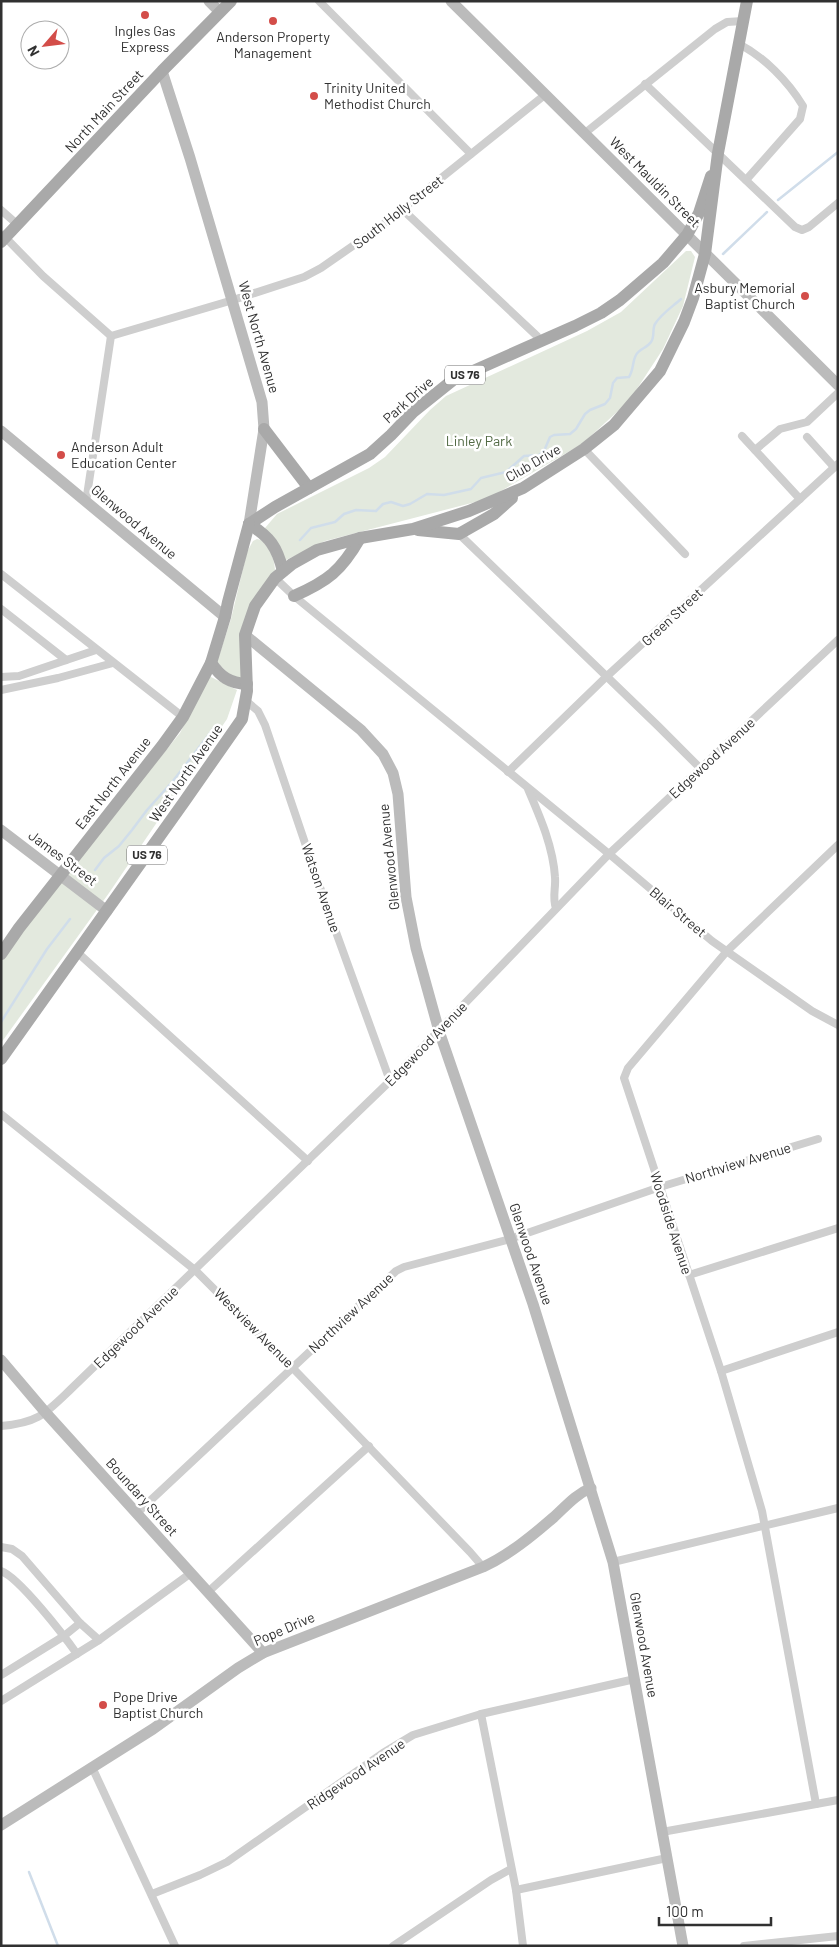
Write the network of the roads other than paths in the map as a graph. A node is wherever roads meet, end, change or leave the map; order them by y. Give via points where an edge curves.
1 (209, 1) edge
2 (230, 1) edge
3 (318, 1) edge
4 (452, 1) edge
5 (747, 1) edge
6 (220, 12) junction
7 (743, 21) junction
8 (740, 44) junction
9 (162, 71) junction
10 (645, 84) junction
11 (546, 94) junction
12 (586, 133) junction
13 (471, 154) junction
14 (718, 154) junction
15 (746, 180) junction
16 (838, 203) edge
17 (402, 209) junction
18 (1, 210) edge
19 (18, 225) junction
20 (687, 236) junction
21 (3, 238) edge
22 (705, 254) junction
23 (233, 300) junction
24 (110, 336) junction
25 (540, 342) junction
26 (838, 385) edge
27 (838, 393) edge
28 (264, 430) junction
29 (1, 431) edge
30 (742, 436) dead end
31 (806, 437) dead end
32 (584, 450) junction
33 (755, 450) junction
34 (836, 465) edge
35 (309, 488) junction
36 (523, 488) junction
37 (800, 499) junction
38 (86, 502) junction
39 (249, 524) junction
40 (413, 530) junction
41 (459, 534) junction
42 (360, 538) junction
43 (685, 554) dead end
44 (1, 574) edge
45 (279, 575) junction
46 (294, 596) junction
47 (1, 609) edge
48 (225, 617) junction
49 (245, 634) junction
50 (838, 640) edge
51 (96, 650) junction
52 (66, 660) junction
53 (211, 662) junction
54 (113, 663) junction
55 (1, 677) edge
56 (606, 677) junction
57 (247, 684) junction
58 (1, 690) edge
59 (245, 700) junction
60 (183, 717) junction
61 (701, 769) junction
62 (508, 772) junction
63 (528, 787) junction
64 (1, 830) edge
65 (838, 845) edge
66 (609, 854) junction
67 (60, 875) junction
68 (556, 908) junction
69 (107, 910) junction
70 (727, 951) junction
71 (78, 953) junction
72 (1, 954) edge
73 (838, 1025) edge
74 (439, 1031) junction
75 (1, 1059) edge
76 (390, 1081) junction
77 (1, 1114) edge
78 (818, 1139) dead end
79 (308, 1161) junction
80 (660, 1186) junction
81 (838, 1228) edge
82 (510, 1239) junction
83 (196, 1270) junction
84 (688, 1275) junction
85 (838, 1332) edge
86 (1, 1360) edge
87 (293, 1367) junction
88 (721, 1371) junction
89 (46, 1413) junction
90 (1, 1426) edge
91 (369, 1446) junction
92 (590, 1488) junction
93 (838, 1508) edge
94 (136, 1514) junction
95 (764, 1525) junction
96 (1, 1547) edge
97 (614, 1562) junction
98 (483, 1567) junction
99 (1, 1571) edge
100 (191, 1573) junction
101 (208, 1592) junction
102 (80, 1623) junction
103 (64, 1636) junction
104 (99, 1640) junction
105 (263, 1653) junction
106 (77, 1654) junction
107 (1, 1675) edge
108 (635, 1679) junction
109 (1, 1701) edge
110 (481, 1714) junction
111 (92, 1768) junction
112 (838, 1800) edge
113 (816, 1804) junction
114 (1, 1825) edge
115 (662, 1832) junction
116 (667, 1858) junction
117 (511, 1869) junction
118 (516, 1890) junction
119 (152, 1894) junction
120 (838, 1936) edge
121 (175, 1946) edge
122 (393, 1946) edge
123 (523, 1946) edge
124 (683, 1946) edge
125 (744, 1946) edge

1 - 6 street
2 - 6 main road, North Main Street
3 - 13 street
4 - 11 street, West Mauldin Street
5 - 7 main road, US 76
6 - 9 main road, North Main Street
7 - 8 main road, US 76
7 - 10 street via 727,22 715,29
8 - 14 main road, US 76
8 - 15 street via 755,52 803,106 800,119
9 - 19 main road, North Main Street
9 - 23 street, West North Avenue
10 - 12 street
10 - 14 street
11 - 12 street, West Mauldin Street
11 - 13 street, South Holly Street
12 - 20 street, West Mauldin Street
13 - 17 street, South Holly Street
14 - 15 street
14 - 20 main road, US 76 via 699,213
14 - 22 main road, US 76
15 - 16 street via 802,230
17 - 23 street, South Holly Street via 321,268 304,277
17 - 25 street
18 - 19 street
19 - 21 main road, North Main Street
20 - 22 street, West Mauldin Street
20 - 25 main road, Park Drive / US 76 via 620,300 601,313
21 - 24 street
22 - 26 street, West Mauldin Street
22 - 32 main road, Club Drive / US 76 via 684,322 660,371 624,415
23 - 24 street, South Holly Street
23 - 28 street, West North Avenue via 258,386
24 - 38 street
25 - 35 main road, Park Drive / US 76 via 453,380 412,412 370,454
27 - 33 street via 807,422 780,429
28 - 35 main road
28 - 39 street, West North Avenue
29 - 38 street, Glenwood Avenue
30 - 33 street
31 - 34 street
32 - 36 main road, Club Drive / US 76
32 - 43 street
33 - 37 street
34 - 37 street, Green Street
35 - 39 main road, Park Drive / US 76
36 - 40 main road, Club Drive / US 76
36 - 41 main road via 494,514
37 - 56 street, Green Street
38 - 48 street, Glenwood Avenue
39 - 45 main road via 273,545 279,557
39 - 48 main road, West North Avenue
40 - 41 main road
40 - 42 main road, Club Drive / US 76
41 - 56 street
42 - 45 main road, Club Drive / US 76 via 317,550
42 - 46 main road via 336,573
44 - 51 street
45 - 46 street, Blair Street
45 - 49 main road, US 76 via 255,606
46 - 62 street, Blair Street
47 - 52 street
48 - 53 main road, East North Avenue
49 - 57 main road, West North Avenue / US 76
49 - 74 street, Glenwood Avenue via 361,730 383,754 393,773 398,794 406,897
50 - 61 street, Edgewood Avenue
51 - 52 street
51 - 54 street
52 - 55 street via 19,676
53 - 57 main road via 226,680
53 - 60 main road, East North Avenue
54 - 58 street
54 - 60 street
56 - 61 street
56 - 62 street, Green Street
57 - 59 main road, West North Avenue / US 76
59 - 69 main road, West North Avenue / US 76 via 242,719
59 - 76 street, Watson Avenue via 258,711 265,725
60 - 67 main road, East North Avenue
61 - 66 street, Edgewood Avenue
62 - 63 street, Blair Street
63 - 66 street, Blair Street
63 - 68 street via 547,835 555,877
64 - 67 street, James Street
65 - 70 street
66 - 68 street, Edgewood Avenue
66 - 70 street, Blair Street
67 - 69 street, James Street
67 - 72 main road, East North Avenue
68 - 74 street, Edgewood Avenue
69 - 71 main road, West North Avenue / US 76
70 - 73 street, Blair Street via 812,1011
70 - 80 street, Woodside Avenue via 628,1068 624,1078
71 - 75 main road, West North Avenue / US 76
71 - 79 street
74 - 76 street, Edgewood Avenue
74 - 82 street, Glenwood Avenue
76 - 79 street, Edgewood Avenue
77 - 83 street, Westview Avenue
78 - 80 street, Northview Avenue
79 - 83 street, Edgewood Avenue
80 - 82 street, Northview Avenue
80 - 84 street, Woodside Avenue
81 - 84 street
82 - 87 street, Northview Avenue via 404,1266
82 - 92 street, Glenwood Avenue
83 - 87 street, Westview Avenue
83 - 89 street, Edgewood Avenue
84 - 88 street, Woodside Avenue
85 - 88 street
86 - 89 street, Boundary Street
87 - 91 street, Westview Avenue
87 - 94 street, Northview Avenue
88 - 95 street, Woodside Avenue
89 - 90 street, Edgewood Avenue via 22,1424
89 - 94 street, Boundary Street
91 - 98 street, Westview Avenue
91 - 101 street
92 - 97 street, Glenwood Avenue
92 - 98 street, Pope Drive via 580,1492 500,1560
93 - 95 street
94 - 100 street, Boundary Street
95 - 97 street
95 - 113 street, Woodside Avenue
96 - 102 street via 22,1556
97 - 108 street, Glenwood Avenue
98 - 105 street, Pope Drive
99 - 103 street via 18,1584
100 - 101 street, Boundary Street
100 - 104 street
101 - 105 street, Boundary Street
102 - 103 street
102 - 104 street
103 - 106 street
103 - 107 street
104 - 106 street
105 - 111 street, Pope Drive
106 - 109 street
108 - 110 street, Ridgewood Avenue
108 - 115 street, Glenwood Avenue
110 - 117 street
110 - 119 street, Ridgewood Avenue via 413,1736 383,1753 227,1862
111 - 114 street, Pope Drive
111 - 119 street
112 - 113 street
113 - 115 street
115 - 116 street, Glenwood Avenue
116 - 118 street
116 - 124 street, Glenwood Avenue
117 - 118 street
117 - 122 street
118 - 123 street
119 - 121 street
120 - 125 street

